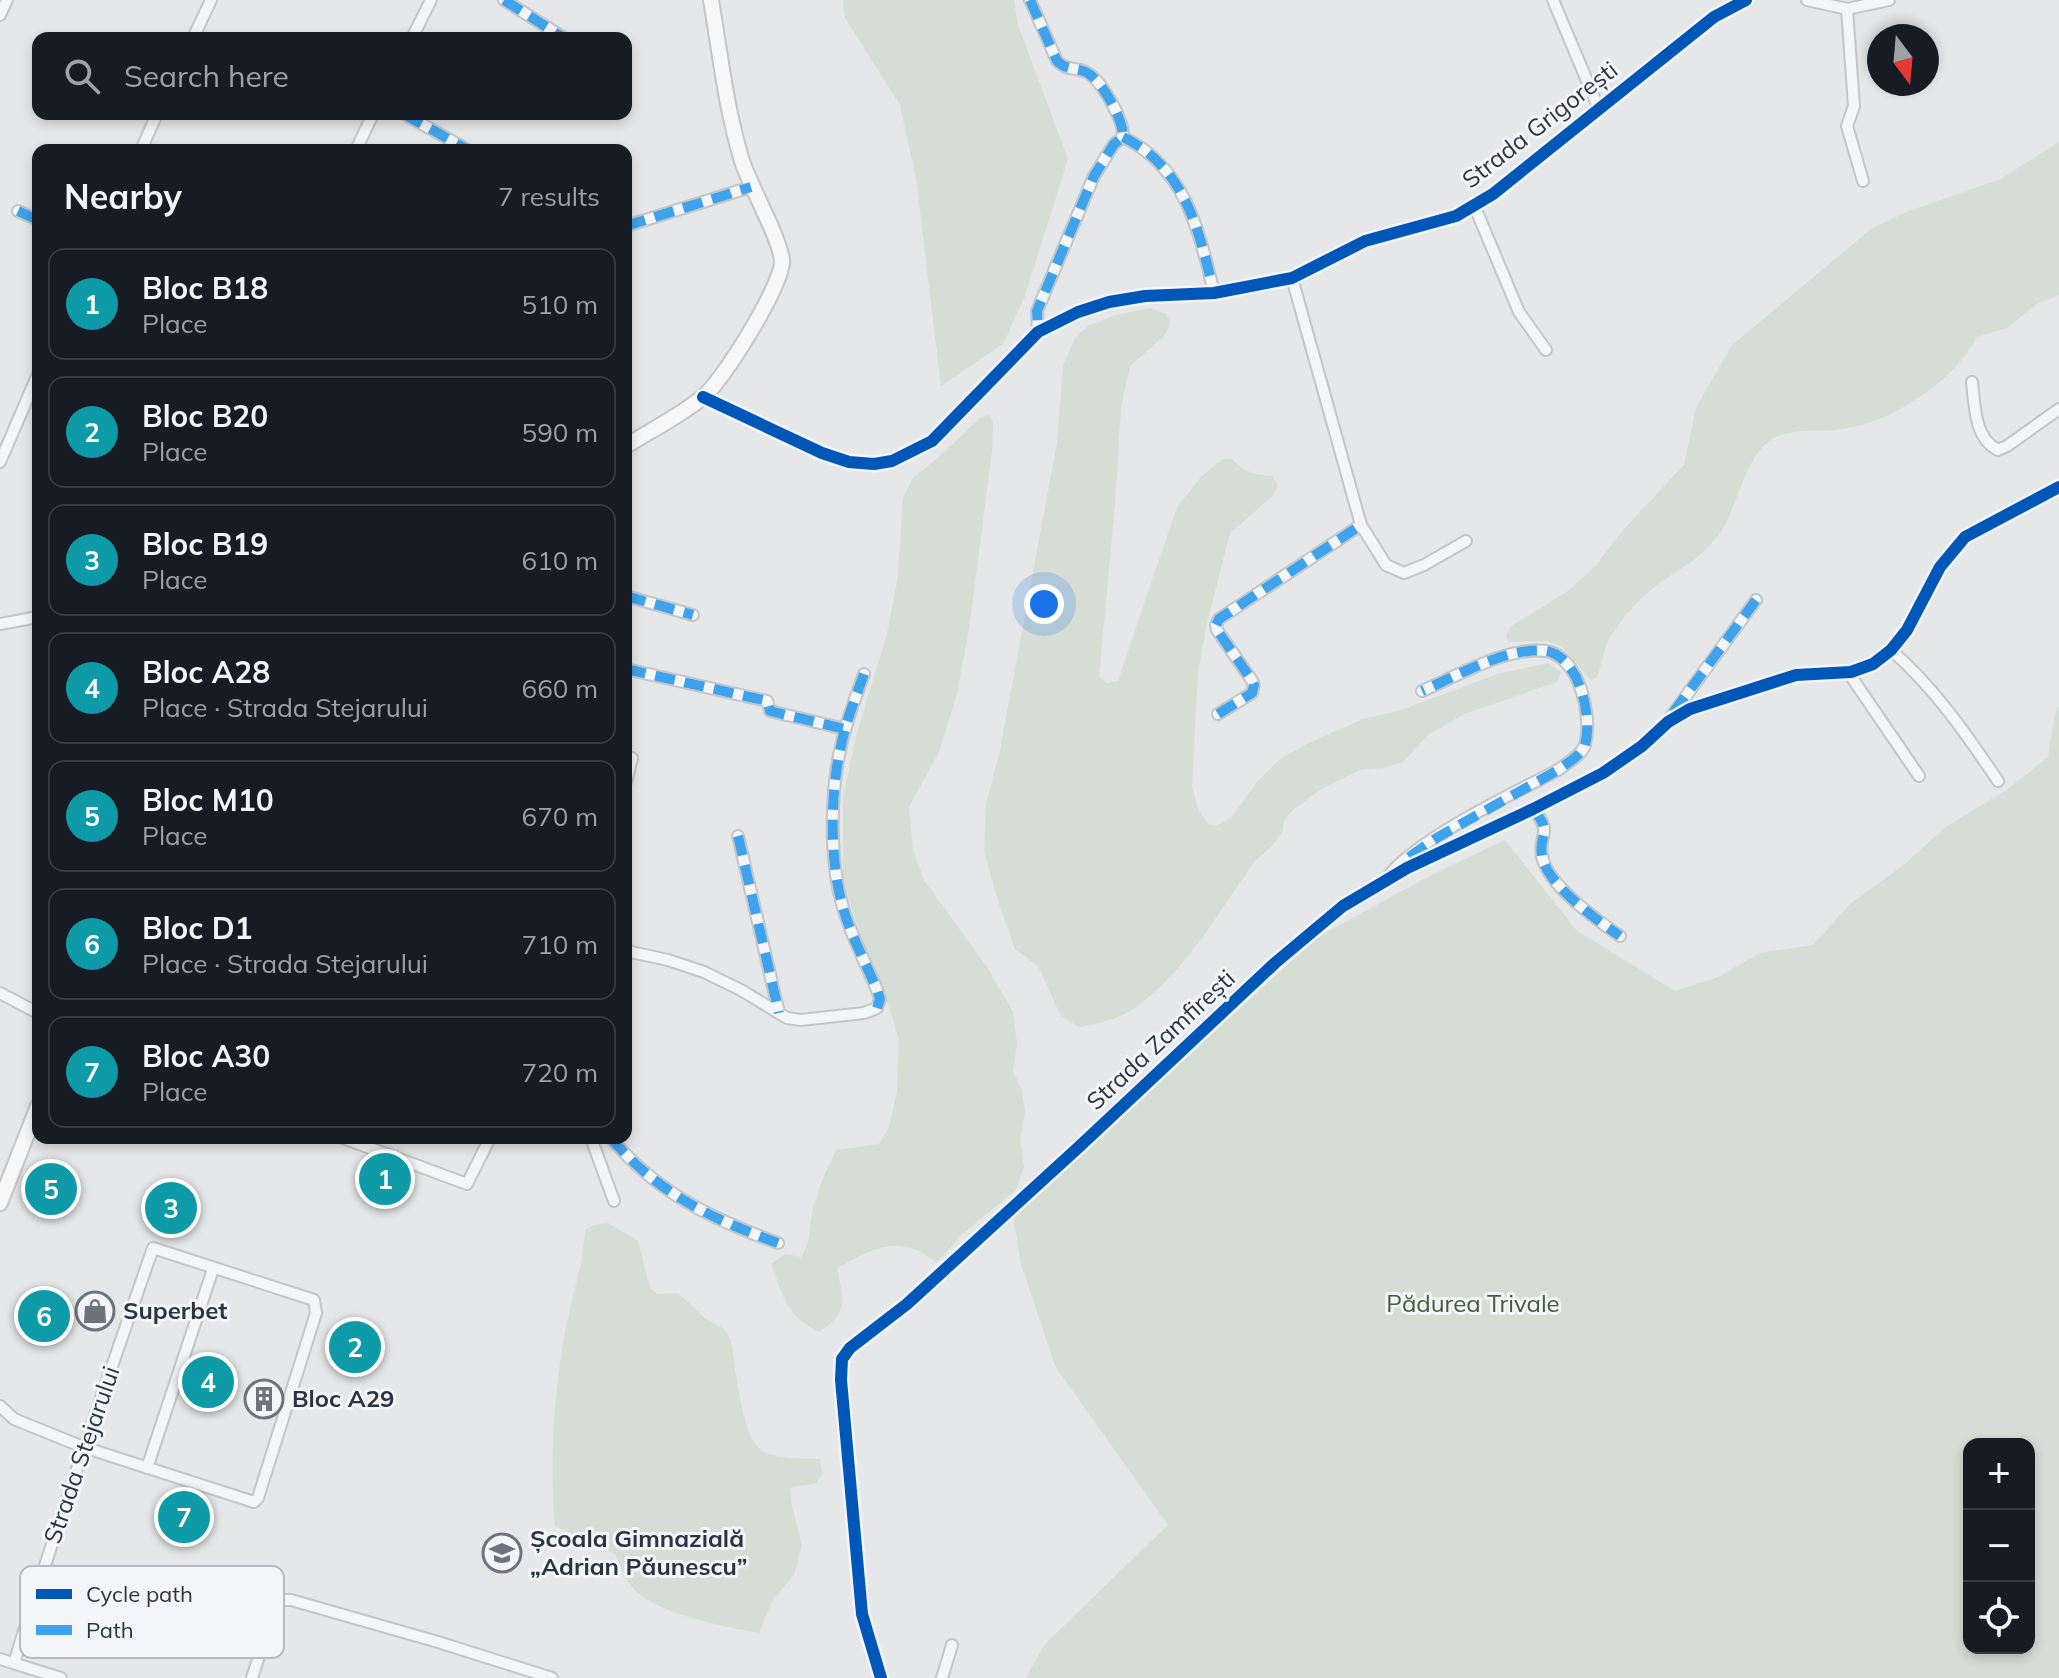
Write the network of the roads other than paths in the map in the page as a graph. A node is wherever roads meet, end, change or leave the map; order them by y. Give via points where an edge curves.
1 (7, 0) edge
2 (211, 0) edge
3 (431, 0) edge
4 (504, 0) edge
5 (711, 0) edge
6 (1030, 0) edge
7 (1553, 0) edge
8 (1746, 0) edge
9 (1807, 0) edge
10 (1889, 0) edge
11 (1847, 9) junction
12 (0, 15) edge
13 (196, 32) edge
14 (415, 32) edge
15 (555, 32) edge
16 (1599, 109) junction
17 (154, 120) edge
18 (370, 120) edge
19 (415, 120) edge
20 (1123, 137) junction
21 (144, 144) edge
22 (359, 144) edge
23 (457, 144) edge
24 (1863, 181) dead end
25 (751, 187) junction
26 (1474, 205) junction
27 (18, 211) dead end
28 (32, 217) edge
29 (632, 224) edge
30 (1292, 278) junction
31 (1214, 293) junction
32 (1038, 332) junction
33 (1546, 350) dead end
34 (1972, 382) dead end
35 (32, 388) edge
36 (703, 397) junction
37 (2059, 409) edge
38 (632, 442) edge
39 (0, 462) edge
40 (2059, 487) edge
41 (1361, 525) junction
42 (1466, 541) dead end
43 (632, 598) edge
44 (1756, 600) dead end
45 (693, 615) dead end
46 (32, 618) edge
47 (0, 624) edge
48 (1891, 650) junction
49 (632, 670) edge
50 (1848, 672) junction
51 (864, 674) dead end
52 (1422, 691) dead end
53 (1218, 714) dead end
54 (1668, 722) junction
55 (845, 729) junction
56 (1919, 776) dead end
57 (1998, 781) dead end
58 (1533, 809) junction
59 (738, 836) dead end
60 (1384, 881) junction
61 (1620, 936) dead end
62 (632, 952) edge
63 (0, 993) edge
64 (32, 1010) edge
65 (779, 1013) junction
66 (32, 1121) edge
67 (359, 1144) edge
68 (487, 1144) edge
69 (593, 1144) edge
70 (617, 1144) edge
71 (614, 1201) dead end
72 (0, 1203) edge
73 (778, 1243) dead end
74 (213, 1269) junction
75 (0, 1406) edge
76 (83, 1447) junction
77 (147, 1468) junction
78 (45, 1566) edge
79 (284, 1600) edge
80 (20, 1644) edge
81 (952, 1645) dead end
82 (258, 1658) edge
83 (0, 1659) edge
84 (14, 1663) junction
85 (521, 1673) edge
86 (61, 1678) edge
87 (252, 1678) edge
88 (552, 1678) edge
89 (881, 1678) edge
90 (942, 1678) edge

1 - 12 street
2 - 13 street
3 - 14 street
4 - 15 street
5 - 25 main road via 734,128
6 - 20 street via 1057,61 1093,77 1117,112
7 - 16 street
8 - 16 street, Strada Grigorești via 1714,17
9 - 11 street
10 - 11 street
11 - 24 street via 1854,106 1847,126
16 - 26 street, Strada Grigorești
17 - 21 street
18 - 22 street
19 - 23 street
20 - 31 street via 1156,157 1175,178 1205,253
20 - 32 street via 1094,176 1037,311
25 - 29 street
25 - 36 main road via 781,252 780,270 736,355
26 - 30 street, Strada Grigorești via 1456,216 1365,241
26 - 33 street via 1519,312
27 - 28 street
30 - 31 street, Strada Grigorești
30 - 41 street
31 - 32 street, Strada Grigorești via 1109,302
32 - 36 street, Strada Grigorești via 932,441 892,461 849,462 822,453
34 - 37 street via 1983,437 1998,450
35 - 39 street
36 - 38 main road
40 - 48 street via 1965,537 1940,567
41 - 42 street via 1386,565 1404,573
41 - 53 street via 1219,619 1217,630 1254,689
43 - 45 street
44 - 54 street
46 - 47 street
48 - 50 street via 1873,664
48 - 57 street via 1945,709
49 - 55 street via 767,701 770,711
50 - 54 street, Strada Zamfirești via 1796,675 1763,684
50 - 56 street
51 - 55 street
52 - 60 street via 1493,660 1543,651 1559,655 1572,667 1581,689 1585,745 1558,770 1399,863
54 - 58 street, Strada Zamfirești via 1603,773
55 - 65 street via 835,795 836,876 853,936 880,999 871,1012 801,1020
58 - 60 street, Strada Zamfirești
58 - 61 street via 1542,820 1546,833 1541,852 1555,880
59 - 65 street
60 - 89 street, Strada Zamfirești via 1343,906 1275,963 1065,1161 842,1359 862,1614
62 - 65 street via 704,972
63 - 64 street
66 - 72 main road
67 - 68 street via 467,1184
69 - 71 street
70 - 73 street via 664,1190 731,1226
74 - 76 street, Strada Stejarului via 153,1248
74 - 77 street
74 - 77 street via 314,1300 316,1313 258,1498 248,1501
75 - 76 street via 14,1419
76 - 77 street
76 - 78 street, Strada Stejarului
79 - 85 street via 438,1642
80 - 84 street, Strada Stejarului
81 - 90 street
82 - 87 street
83 - 84 street
84 - 86 street
85 - 88 street

